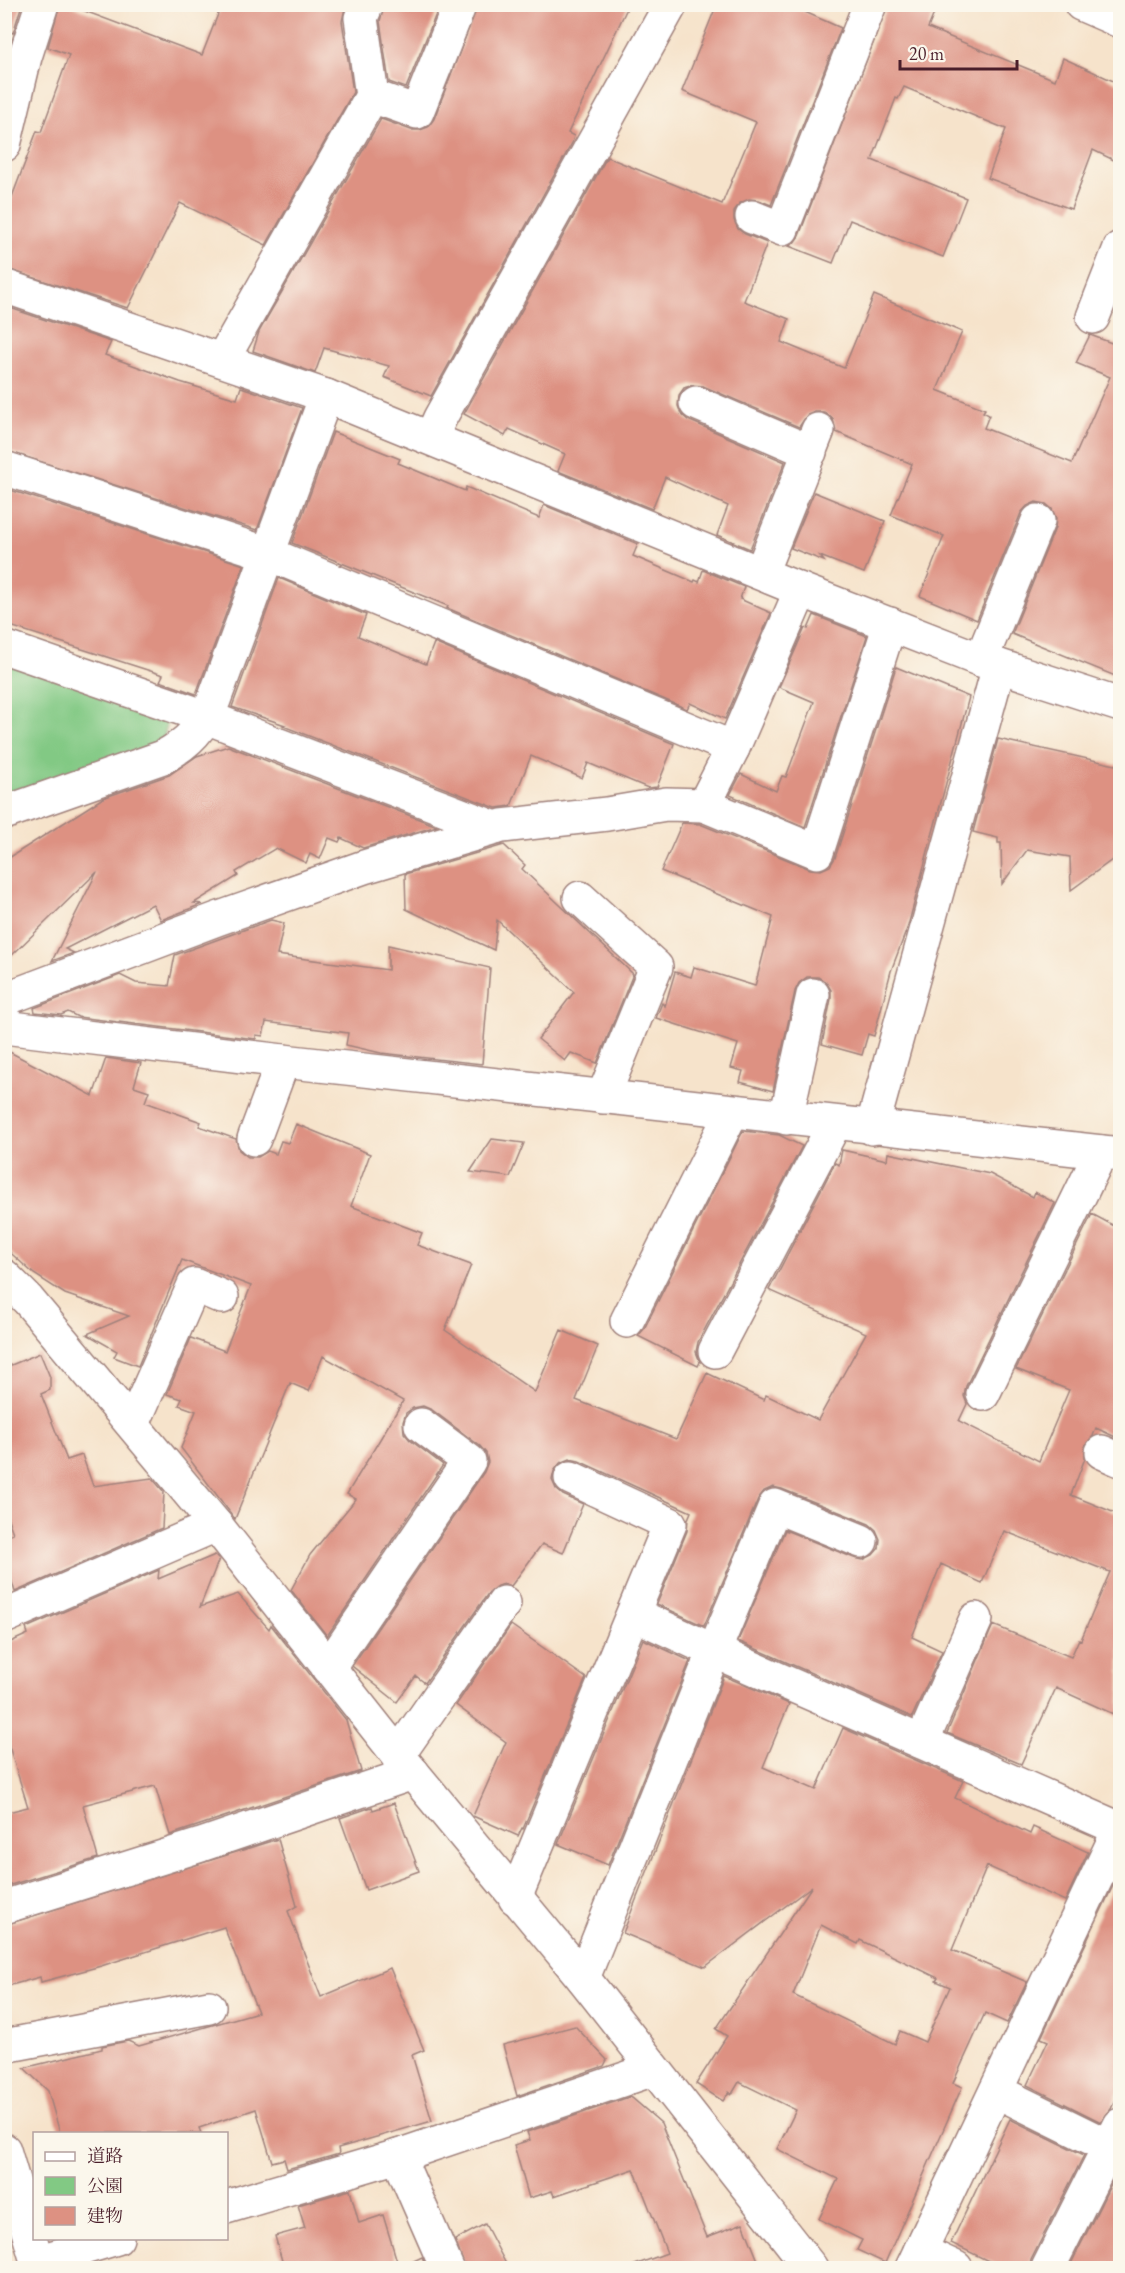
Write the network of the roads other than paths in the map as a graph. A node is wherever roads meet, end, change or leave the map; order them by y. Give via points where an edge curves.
1 (42, 4) edge
2 (367, 4) edge
3 (460, 4) edge
4 (671, 4) edge
5 (870, 4) edge
6 (1081, 4) edge
7 (1120, 21) edge
8 (372, 96) junction
9 (4, 145) edge
10 (752, 217) dead end
11 (1120, 248) edge
12 (4, 286) edge
13 (1093, 317) dead end
14 (222, 360) junction
15 (326, 396) junction
16 (696, 403) dead end
17 (431, 438) junction
18 (4, 468) edge
19 (1038, 521) dead end
20 (269, 554) junction
21 (761, 573) junction
22 (801, 590) junction
23 (890, 624) junction
24 (4, 647) edge
25 (990, 663) junction
26 (1120, 705) edge
27 (206, 717) junction
28 (733, 748) junction
29 (704, 805) junction
30 (4, 813) edge
31 (495, 828) junction
32 (580, 898) dead end
33 (813, 994) dead end
34 (4, 1002) edge
35 (4, 1027) edge
36 (283, 1061) junction
37 (603, 1097) junction
38 (732, 1112) junction
39 (786, 1118) junction
40 (835, 1123) junction
41 (872, 1128) junction
42 (255, 1139) dead end
43 (1111, 1153) edge
44 (4, 1276) edge
45 (222, 1297) dead end
46 (627, 1321) dead end
47 (715, 1351) dead end
48 (982, 1394) dead end
49 (133, 1424) junction
50 (421, 1425) dead end
51 (571, 1478) dead end
52 (216, 1525) junction
53 (861, 1541) dead end
54 (504, 1603) dead end
55 (634, 1614) junction
56 (4, 1617) edge
57 (976, 1619) dead end
58 (714, 1651) junction
59 (328, 1668) junction
60 (921, 1742) junction
61 (406, 1764) junction
62 (1120, 1828) edge
63 (1109, 1878) edge
64 (515, 1898) junction
65 (4, 1907) edge
66 (583, 1978) junction
67 (209, 2007) dead end
68 (4, 2046) edge
69 (654, 2069) junction
70 (996, 2091) junction
71 (1117, 2142) edge
72 (4, 2150) edge
73 (398, 2156) junction
74 (228, 2206) edge
75 (111, 2240) edge
76 (916, 2260) edge
77 (38, 2265) edge
78 (447, 2268) edge
79 (811, 2268) edge
80 (956, 2268) edge
81 (1048, 2268) edge

1 - 9 street
2 - 8 street via 361,18
3 - 8 street via 417,112
4 - 17 street
5 - 10 street via 782,229
6 - 7 street
8 - 14 street
11 - 13 street
12 - 14 street
14 - 15 street
15 - 17 street
15 - 20 street
16 - 21 street via 814,441
17 - 21 street
18 - 20 street
19 - 25 street
20 - 27 street
20 - 28 street
21 - 22 street
22 - 23 street
22 - 28 street
23 - 25 street
23 - 29 street via 817,852
24 - 27 street
25 - 26 street
25 - 41 street
27 - 30 street via 200,729 163,757
27 - 31 street
28 - 29 street
29 - 31 street via 666,804
31 - 34 street via 364,867 228,915
32 - 37 street via 656,966
33 - 39 street
35 - 36 street
36 - 37 street
36 - 42 street
37 - 38 street
38 - 39 street
38 - 46 street
39 - 40 street
40 - 41 street
40 - 47 street
41 - 43 street
43 - 48 street
44 - 49 street
45 - 49 street via 194,1286
49 - 52 street
50 - 59 street via 469,1461
51 - 55 street via 670,1524
52 - 56 street
52 - 59 street
53 - 58 street via 776,1506
54 - 61 street
55 - 58 street
55 - 64 street
57 - 60 street
58 - 60 street
58 - 66 street
59 - 61 street
60 - 62 street
61 - 64 street
61 - 65 street via 201,1845
62 - 63 street
63 - 70 street
64 - 66 street
66 - 69 street
67 - 68 street
69 - 73 street
69 - 79 street
70 - 71 street
70 - 76 street
71 - 81 street
72 - 77 street
73 - 74 street
73 - 78 street
75 - 77 street
76 - 80 street

